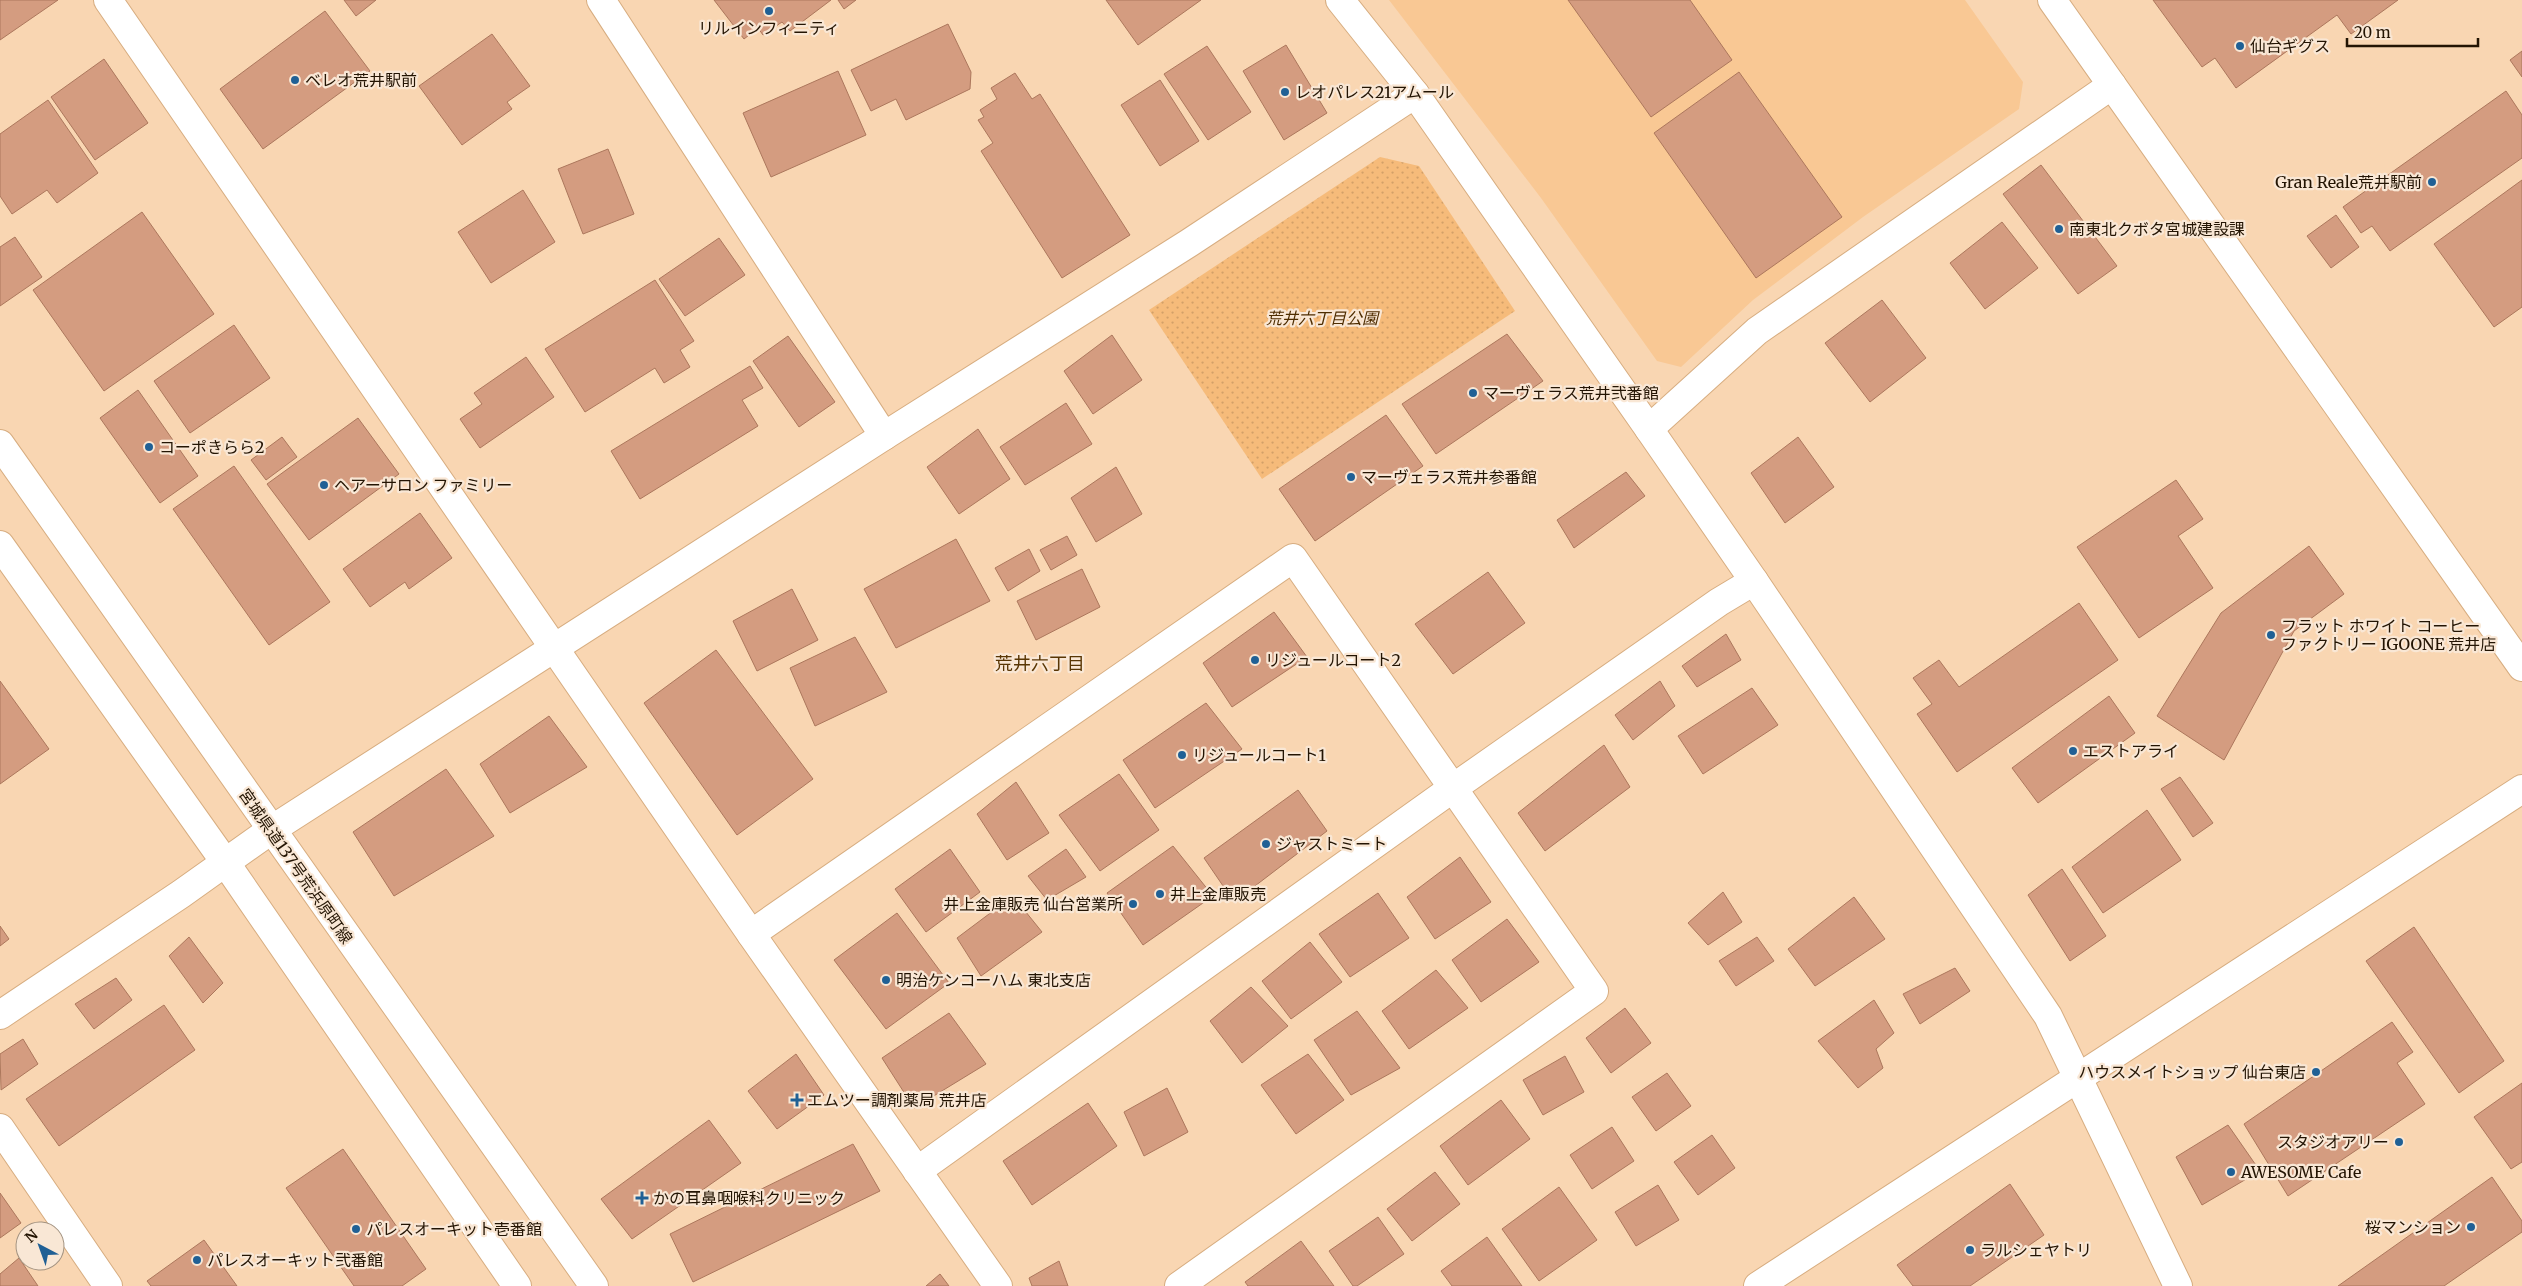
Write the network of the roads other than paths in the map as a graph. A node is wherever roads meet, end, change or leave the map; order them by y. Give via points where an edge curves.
1 (108, 0) edge
2 (601, 0) edge
3 (1340, 0) edge
4 (2052, 0) edge
5 (2112, 85) junction
6 (1415, 94) junction
7 (1649, 429) junction
8 (884, 436) junction
9 (0, 444) edge
10 (0, 545) edge
11 (1754, 581) junction
12 (554, 648) junction
13 (2522, 667) edge
14 (1453, 788) junction
15 (2522, 789) edge
16 (271, 830) junction
17 (225, 862) junction
18 (751, 934) junction
19 (0, 1015) edge
20 (2076, 1078) junction
21 (0, 1128) edge
22 (917, 1171) junction
23 (108, 1286) edge
24 (517, 1286) edge
25 (594, 1286) edge
26 (998, 1286) edge
27 (1179, 1286) edge
28 (1758, 1286) edge
29 (2178, 1286) edge

1 - 12 street
2 - 8 street
3 - 6 street
4 - 5 street
5 - 7 street via 1757,331
5 - 13 street
6 - 7 street
6 - 8 street via 1189,243
7 - 11 street
8 - 12 street
9 - 16 street, 宮城県道137号荒浜原町線
10 - 17 street
11 - 14 street via 1719,602
11 - 20 street via 2048,1016
12 - 16 street
12 - 18 street
14 - 18 street via 1293,558
14 - 22 street
14 - 27 street via 1594,991
15 - 20 street
16 - 17 street
16 - 25 street, 宮城県道137号荒浜原町線
17 - 19 street
17 - 24 street
18 - 22 street
20 - 28 street
20 - 29 street
21 - 23 street
22 - 26 street

